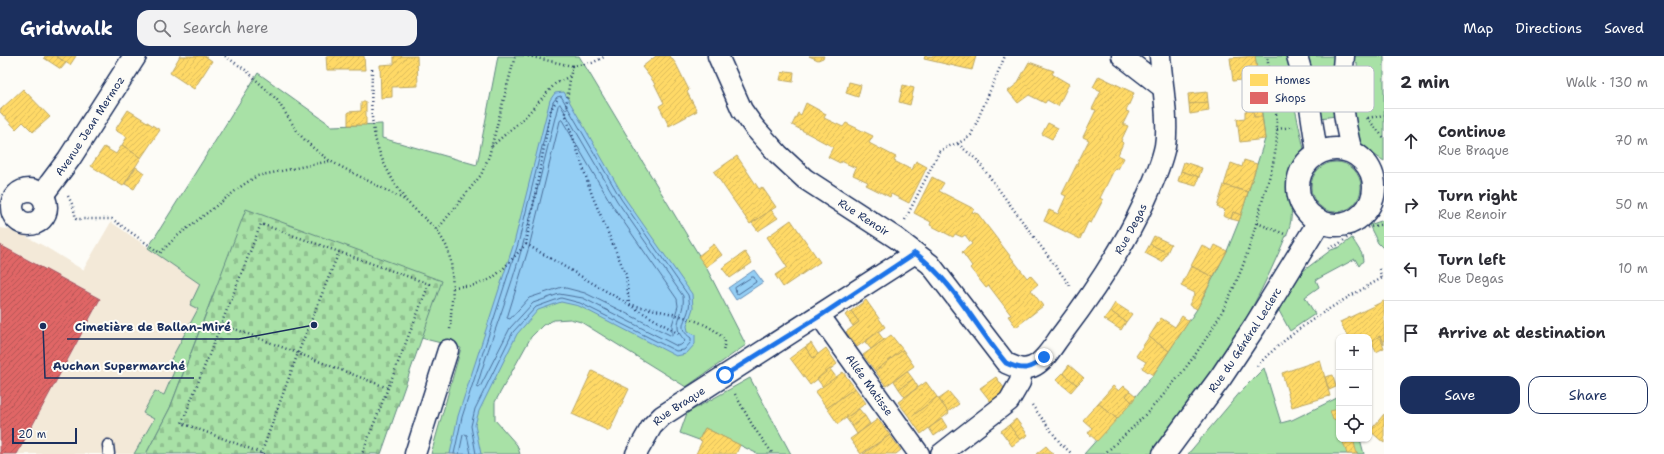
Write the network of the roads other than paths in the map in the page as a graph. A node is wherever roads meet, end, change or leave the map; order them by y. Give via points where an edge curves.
1 (135, 56) edge
2 (718, 56) edge
3 (1122, 56) edge
4 (1160, 56) edge
5 (1298, 56) edge
6 (1344, 56) edge
7 (1301, 66) edge
8 (1344, 66) edge
9 (1162, 87) junction
10 (1311, 112) edge
11 (1343, 112) edge
12 (1352, 152) junction
13 (1318, 153) junction
14 (1379, 187) edge
15 (6, 213) edge
16 (1319, 222) junction
17 (915, 253) junction
18 (820, 316) junction
19 (448, 350) road end
20 (1022, 369) junction
21 (415, 454) edge
22 (636, 454) edge
23 (919, 454) edge
24 (941, 454) edge
25 (1164, 454) edge

1 - 15 street, Avenue Jean Mermoz via 47,189 46,211 39,220 24,223
2 - 17 street, Rue Renoir via 742,110 778,154 805,179
3 - 9 street
4 - 9 street, Rue Degas
5 - 7 street
6 - 8 street
9 - 20 street, Rue Degas via 1165,146 1132,228 1109,268 1044,357 1032,367
10 - 13 street
11 - 12 street
12 - 13 street via 1331,149
12 - 14 street via 1370,169
13 - 16 street via 1302,170 1298,192 1302,207
14 - 16 street via 1370,206 1357,220 1338,226
16 - 25 street, Rue du Général Leclerc via 1222,377
17 - 18 street, Rue Braque
17 - 20 street, Rue Renoir via 930,264 1006,363
18 - 22 street, Rue Braque via 662,416 652,426
18 - 23 street, Allée Matisse
19 - 21 street
20 - 24 street via 1017,389 1009,401

